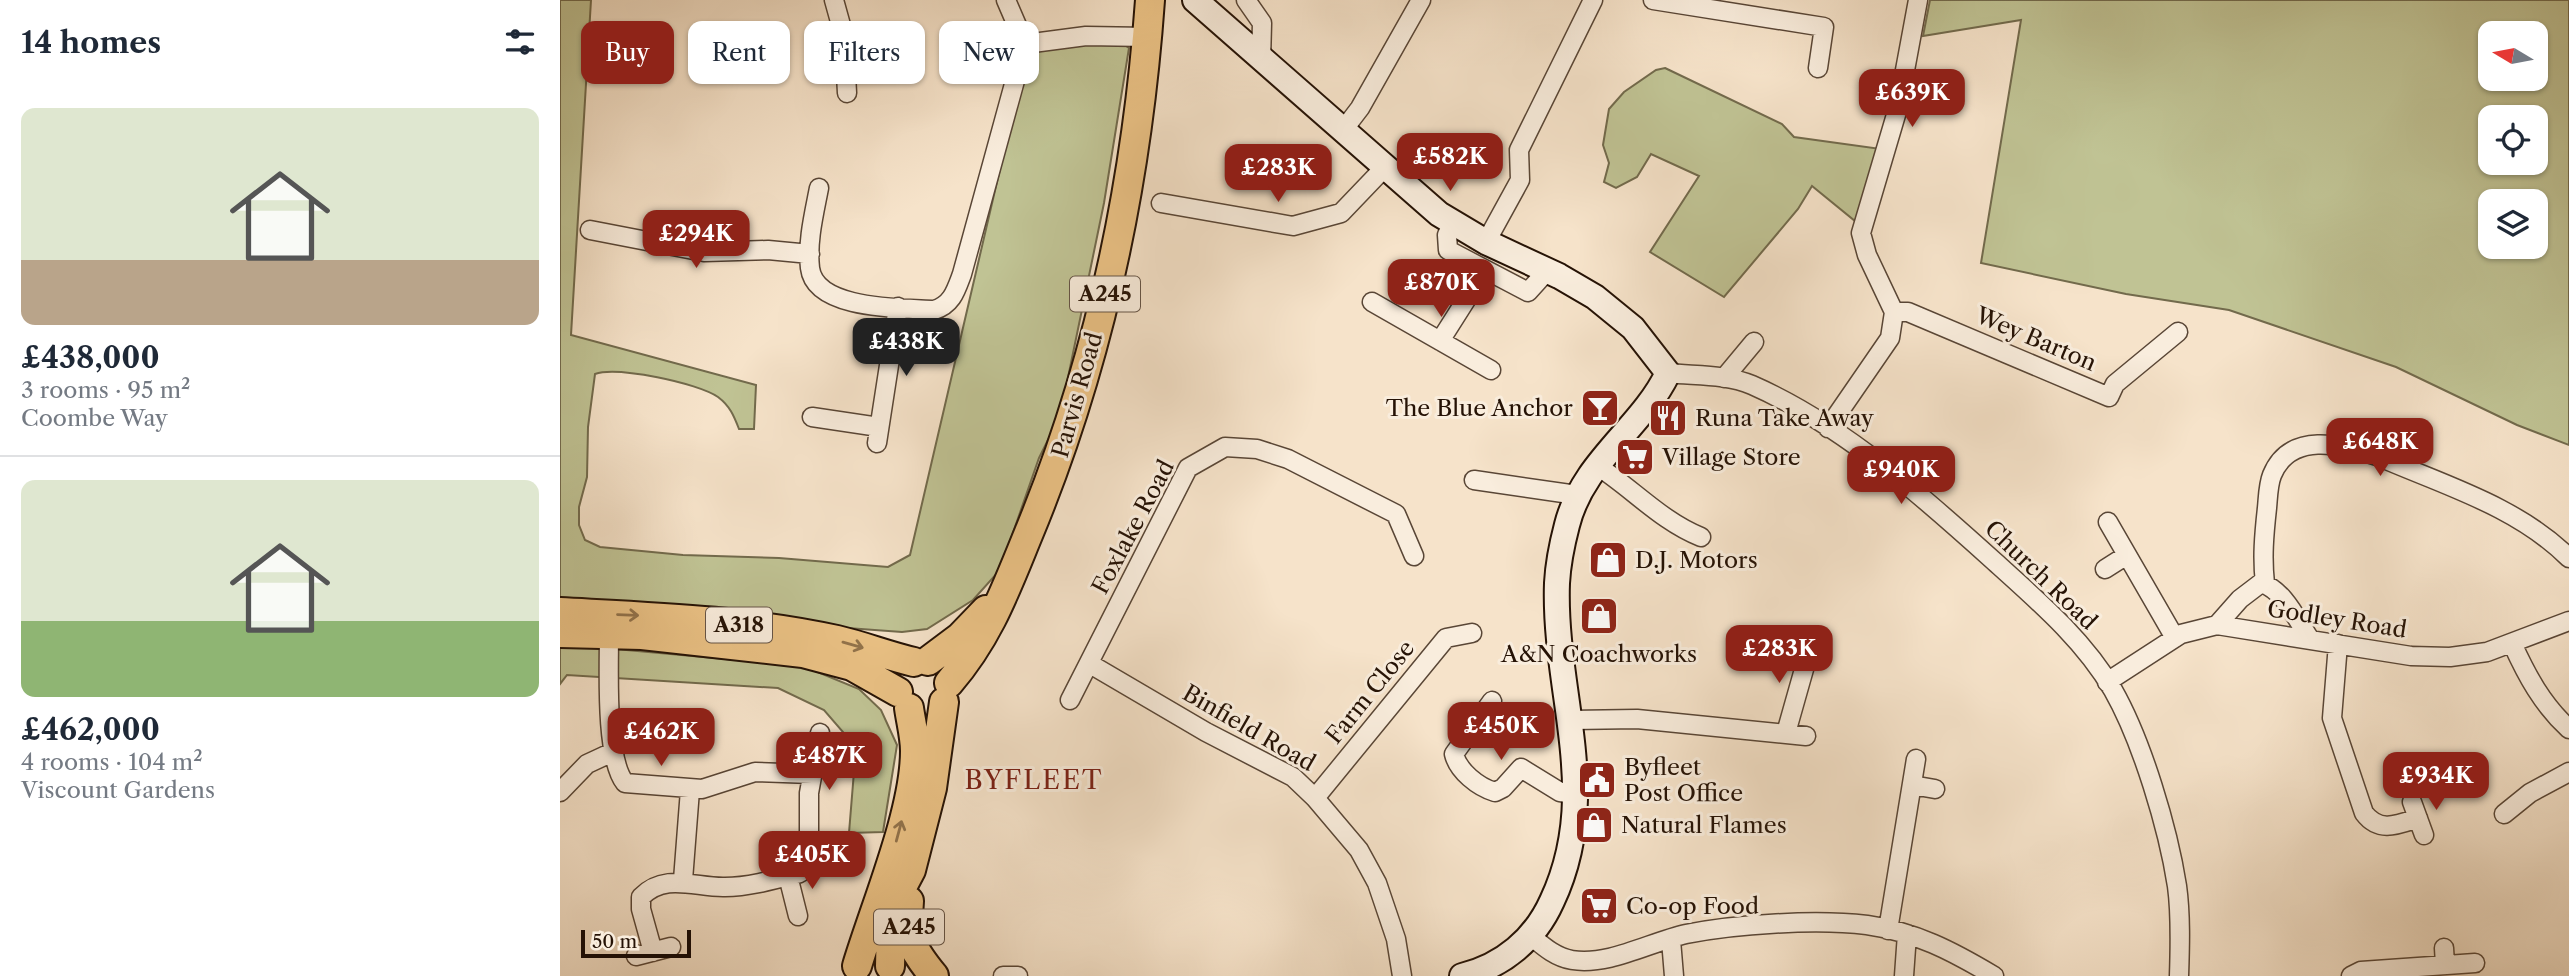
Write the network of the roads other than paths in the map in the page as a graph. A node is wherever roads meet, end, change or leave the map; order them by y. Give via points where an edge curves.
1 (834, 0) edge
2 (1006, 0) edge
3 (1150, 0) edge
4 (1246, 0) edge
5 (1421, 0) edge
6 (1593, 0) edge
7 (1653, 0) edge
8 (1918, 0) edge
9 (1205, 5) edge
10 (1728, 5) edge
11 (1015, 21) edge
12 (1148, 37) junction
13 (1039, 42) edge
14 (1261, 61) junction
15 (1818, 68) dead end
16 (1014, 84) edge
17 (847, 93) dead end
18 (1344, 129) junction
19 (1386, 166) junction
20 (819, 188) dead end
21 (1161, 203) dead end
22 (1452, 224) junction
23 (590, 230) dead end
24 (1486, 242) junction
25 (810, 254) junction
26 (1485, 270) junction
27 (1547, 271) junction
28 (1371, 302) dead end
29 (898, 307) junction
30 (1894, 312) junction
31 (2178, 332) dead end
32 (1440, 341) junction
33 (1754, 342) dead end
34 (1491, 370) dead end
35 (1668, 373) junction
36 (1724, 378) junction
37 (812, 417) dead end
38 (1828, 428) junction
39 (1596, 465) junction
40 (1474, 480) dead end
41 (1577, 495) junction
42 (2108, 522) dead end
43 (1701, 537) dead end
44 (2127, 555) junction
45 (1414, 556) dead end
46 (2569, 558) edge
47 (2105, 569) dead end
48 (1011, 576) junction
49 (2265, 584) junction
50 (560, 612) edge
51 (2569, 621) edge
52 (2217, 625) junction
53 (560, 633) edge
54 (1472, 634) dead end
55 (609, 635) junction
56 (2175, 638) junction
57 (2310, 639) junction
58 (2512, 643) junction
59 (2338, 644) junction
60 (1810, 648) dead end
61 (921, 662) junction
62 (1090, 664) junction
63 (2107, 682) junction
64 (946, 692) junction
65 (904, 700) junction
66 (1069, 700) dead end
67 (1492, 701) dead end
68 (1572, 720) junction
69 (2569, 729) edge
70 (820, 733) dead end
71 (1786, 733) junction
72 (1806, 736) dead end
73 (615, 751) junction
74 (1916, 758) dead end
75 (2569, 772) edge
76 (812, 774) junction
77 (1912, 785) junction
78 (690, 789) junction
79 (1935, 789) dead end
80 (560, 792) edge
81 (1576, 794) junction
82 (1315, 798) junction
83 (2504, 814) dead end
84 (2418, 819) dead end
85 (809, 849) dead end
86 (911, 870) junction
87 (683, 880) junction
88 (798, 916) dead end
89 (1888, 930) junction
90 (1907, 933) junction
91 (1531, 936) junction
92 (1671, 940) junction
93 (671, 947) dead end
94 (2475, 963) dead end
95 (895, 971) edge
96 (848, 973) edge
97 (1476, 974) edge
98 (934, 976) edge
99 (1003, 976) edge
100 (1018, 976) edge
101 (1402, 976) edge
102 (1674, 976) edge
103 (1904, 976) edge
104 (1994, 976) edge
105 (2179, 976) edge
106 (2351, 976) edge

1 - 17 street via 844,36
2 - 11 street
3 - 12 main road, Parvis Road / A245
4 - 14 street via 1262,23
5 - 18 street
6 - 24 street via 1519,150 1520,180
7 - 10 street
8 - 30 street via 1898,108 1861,233
9 - 14 street
10 - 15 street via 1824,27
12 - 13 street via 1107,35
12 - 48 main road, Parvis Road / A245 via 1133,160 1098,323 1063,447
14 - 18 street
16 - 29 street via 952,299 934,310
18 - 19 street
19 - 21 street via 1341,213 1293,226
19 - 22 street
20 - 25 street
22 - 24 street
22 - 26 street via 1448,250
23 - 25 street via 704,252
24 - 27 street
25 - 29 street via 810,271 826,294
26 - 27 street via 1528,292
26 - 32 street
27 - 35 street via 1617,313 1650,345
28 - 32 street
29 - 37 street via 878,435
30 - 31 street, Wey Barton via 1908,312 2109,397 2115,384
30 - 38 street via 1890,338
32 - 34 street
33 - 36 street
35 - 36 street, Church Road
35 - 39 street via 1659,392
36 - 38 street, Church Road via 1751,385
38 - 63 street, Church Road via 1897,478 2017,582 2065,629
39 - 41 street
39 - 43 street via 1674,525
40 - 41 street
41 - 68 street via 1557,582
42 - 44 street
44 - 47 street
44 - 56 street
45 - 62 street, Foxlake Road via 1396,514 1288,459 1257,449 1225,447 1188,468
46 - 49 street via 2514,515 2377,456 2313,444 2293,449 2271,476 2262,547
48 - 61 main road, Parvis Road / A245 via 975,623
48 - 64 main road, Parvis Road / A245 via 988,630
49 - 52 street via 2239,599
49 - 57 street via 2284,601
50 -> 61 main road, A318 via 747,626 837,640
51 - 58 street, Godley Road
52 - 56 street, Godley Road
52 - 57 street, Godley Road
53 - 55 main road, A318
54 - 82 street, Farm Close via 1446,638
55 - 65 main road, A318 via 803,653 852,667
55 - 73 street
56 - 63 street, Godley Road
57 - 59 street, Godley Road
58 - 59 street, Godley Road via 2450,657
58 - 69 street via 2543,702
59 - 84 street via 2332,718 2364,813 2382,826
60 - 71 street
61 - 64 main road via 942,668
61 - 65 main road, A245 via 899,677
62 - 66 street, Foxlake Road
62 - 82 street, Binfield Road via 1293,777
63 - 105 street, Church Road via 2132,734 2167,843 2177,887
64 - 65 main road via 924,712
64 - 86 main road, A245 via 938,756
96 -> 65 main road, A245 via 898,837 912,781 915,751
67 - 81 street via 1454,754 1460,767 1495,792 1521,768 1560,792
68 - 71 street via 1637,719
68 - 81 street
70 - 76 street
71 - 72 street
73 - 78 street via 618,773 625,783
73 - 80 street via 587,764
74 - 77 street
75 - 83 street via 2530,793
76 - 78 street via 755,772
76 - 85 street
77 - 79 street
77 - 89 street
78 - 87 street
81 - 91 street via 1565,868
82 - 101 street, Binfield Road via 1359,850 1377,883 1394,929
86 - 95 main road, A245 via 891,924
86 - 98 main road, A245 via 909,943
87 - 88 street via 725,887 794,875
87 - 93 street via 641,897 645,954
89 - 90 street
89 - 92 street via 1865,925 1796,925 1720,929
90 - 103 street
90 - 104 street via 1953,951
91 - 92 street via 1553,953 1574,960 1592,960
91 - 97 street
92 - 102 street
94 - 106 street via 2444,956
95 - 96 main road, A245 via 867,962
99 - 100 street

